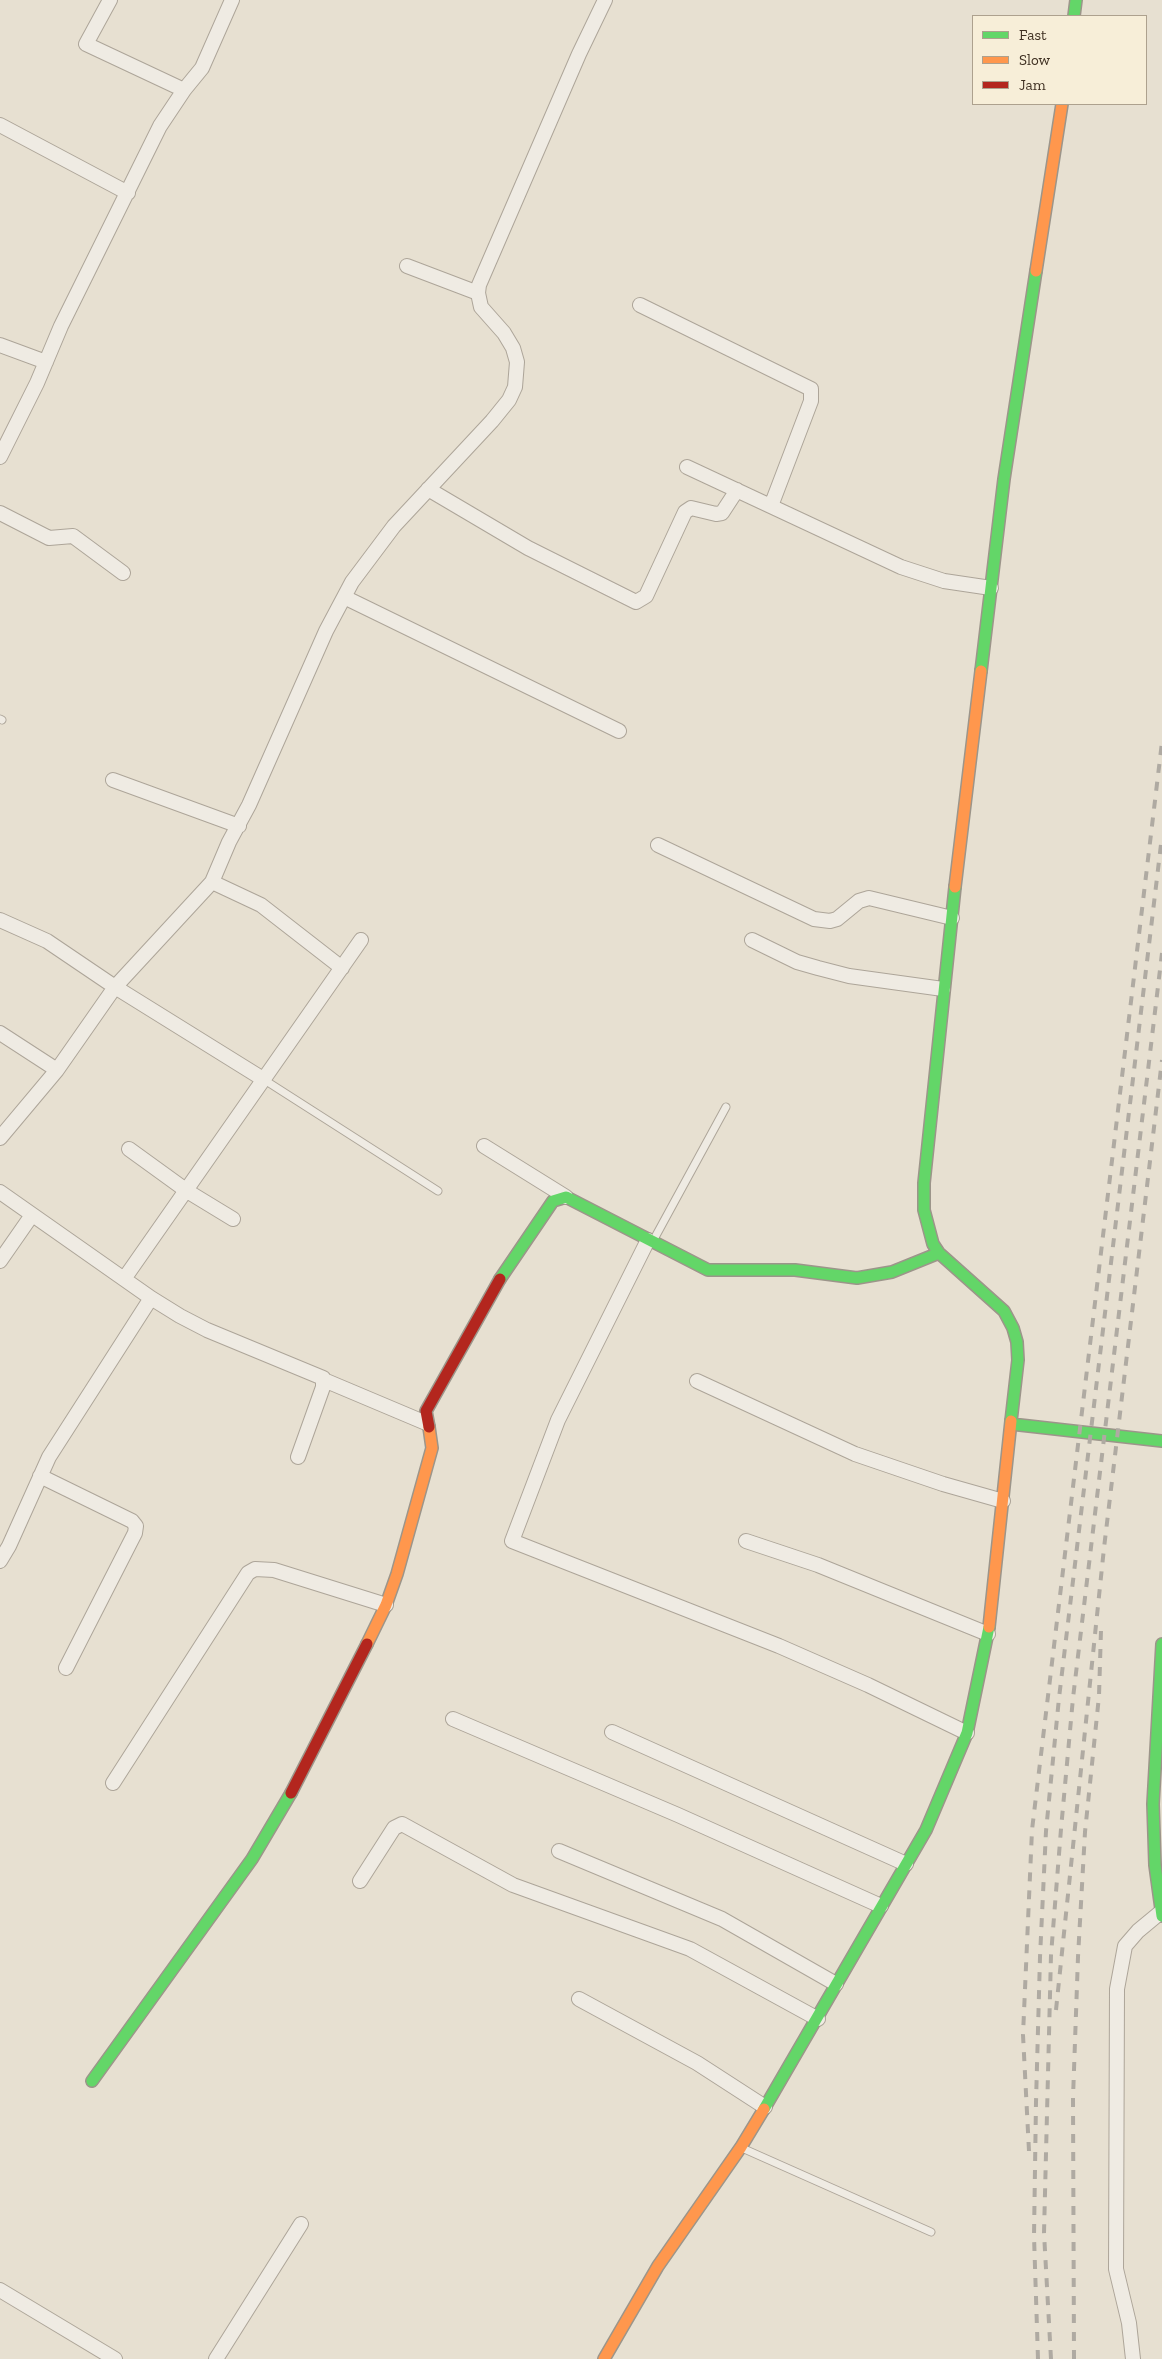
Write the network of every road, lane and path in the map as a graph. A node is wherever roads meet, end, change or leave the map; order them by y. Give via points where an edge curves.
1 (110, 0) edge
2 (232, 0) edge
3 (605, 0) edge
4 (1076, 0) edge
5 (1074, 15) edge
6 (184, 90) junction
7 (1062, 105) edge
8 (0, 125) edge
9 (128, 193) junction
10 (407, 266) dead end
11 (478, 294) junction
12 (640, 304) dead end
13 (0, 345) edge
14 (46, 362) junction
15 (1, 453) edge
16 (687, 467) dead end
17 (428, 489) junction
18 (737, 490) junction
19 (771, 506) junction
20 (0, 513) edge
21 (123, 573) dead end
22 (991, 588) junction
23 (344, 597) junction
24 (619, 731) dead end
25 (113, 780) dead end
26 (239, 826) junction
27 (658, 845) dead end
28 (212, 882) junction
29 (952, 918) junction
30 (0, 920) edge
31 (361, 940) dead end
32 (752, 940) dead end
33 (342, 968) junction
34 (115, 987) junction
35 (943, 989) junction
36 (0, 1034) edge
37 (57, 1070) junction
38 (263, 1078) junction
39 (726, 1107) dead end
40 (1, 1132) edge
41 (484, 1146) dead end
42 (129, 1149) dead end
43 (187, 1190) junction
44 (0, 1192) edge
45 (438, 1192) dead end
46 (566, 1197) junction
47 (32, 1215) junction
48 (233, 1219) dead end
49 (650, 1241) junction
50 (939, 1253) junction
51 (0, 1261) edge
52 (124, 1279) junction
53 (151, 1298) junction
54 (324, 1380) junction
55 (696, 1381) dead end
56 (426, 1423) junction
57 (1011, 1424) junction
58 (1162, 1441) edge
59 (298, 1457) dead end
60 (40, 1476) junction
61 (1003, 1501) junction
62 (746, 1541) dead end
63 (0, 1560) edge
64 (386, 1605) junction
65 (988, 1634) junction
66 (1162, 1644) edge
67 (66, 1668) dead end
68 (453, 1719) dead end
69 (612, 1732) dead end
70 (966, 1733) junction
71 (113, 1783) dead end
72 (559, 1851) dead end
73 (906, 1864) junction
74 (360, 1881) dead end
75 (881, 1906) junction
76 (1162, 1914) edge
77 (836, 1984) junction
78 (579, 1999) dead end
79 (818, 2019) junction
80 (92, 2080) dead end
81 (764, 2107) junction
82 (740, 2147) junction
83 (301, 2224) dead end
84 (932, 2232) dead end
85 (0, 2290) edge
86 (115, 2359) edge
87 (216, 2359) edge
88 (604, 2359) edge
89 (1133, 2359) edge

1 - 6 street via 86,44
2 - 6 street via 202,68
3 - 11 street via 482,272
4 - 5 street
6 - 9 street via 160,126
7 - 22 street via 1004,479
8 - 9 street
9 - 14 street
10 - 11 street
11 - 17 street via 481,307 513,348 517,368 515,387 492,421
12 - 19 street via 811,389 811,401
13 - 14 street
14 - 15 street
16 - 18 street
17 - 18 street via 528,548 636,602 646,596 685,512 691,508 722,513
17 - 23 street via 394,526
18 - 19 street
19 - 22 street via 901,567 944,581
20 - 21 street via 49,538 72,536
22 - 29 street
23 - 24 street
23 - 26 street
25 - 26 street
26 - 28 street
27 - 29 street via 814,919 837,919 859,901 869,898
28 - 33 street via 261,905
28 - 34 street
29 - 35 street
30 - 34 street via 47,941
31 - 33 street
32 - 35 street via 797,962 849,976
33 - 38 street
34 - 37 street
34 - 38 street
35 - 50 street via 924,1183 927,1227
36 - 37 street
37 - 40 street
38 - 43 street
38 - 45 lane
39 - 49 lane
41 - 46 street
42 - 43 street
43 - 48 street
43 - 52 street
44 - 47 street
46 - 49 street
46 - 56 street via 553,1201 546,1209 491,1292 428,1406 424,1415
47 - 51 street
47 - 52 street
49 - 50 street via 708,1270 795,1270 857,1278 892,1272
49 - 70 street via 558,1420 512,1541 779,1646
50 - 57 street via 1004,1311 1013,1328 1018,1360
52 - 53 street
53 - 54 street via 207,1330 320,1375
53 - 60 street
54 - 56 street
54 - 59 street
55 - 61 street via 855,1454
56 - 64 street via 432,1438 431,1452
57 - 58 street
57 - 61 street
60 - 63 street
60 - 67 street via 132,1521 136,1526
61 - 65 street
62 - 65 street via 818,1565
64 - 71 street via 274,1570 255,1569 248,1573
64 - 80 street via 278,1818 252,1859
65 - 70 street
66 - 76 street via 1153,1804
68 - 75 street
69 - 73 street
70 - 73 street via 926,1830
72 - 77 street via 722,1919
73 - 75 street
74 - 79 street via 394,1828 402,1824 513,1885 690,1949
75 - 77 street
76 - 89 street via 1125,1946 1117,1989 1116,2269 1129,2323
77 - 79 street
78 - 81 street via 698,2063
79 - 81 street
81 - 82 street
82 - 84 lane
82 - 88 street via 658,2266
83 - 87 street
85 - 86 street

